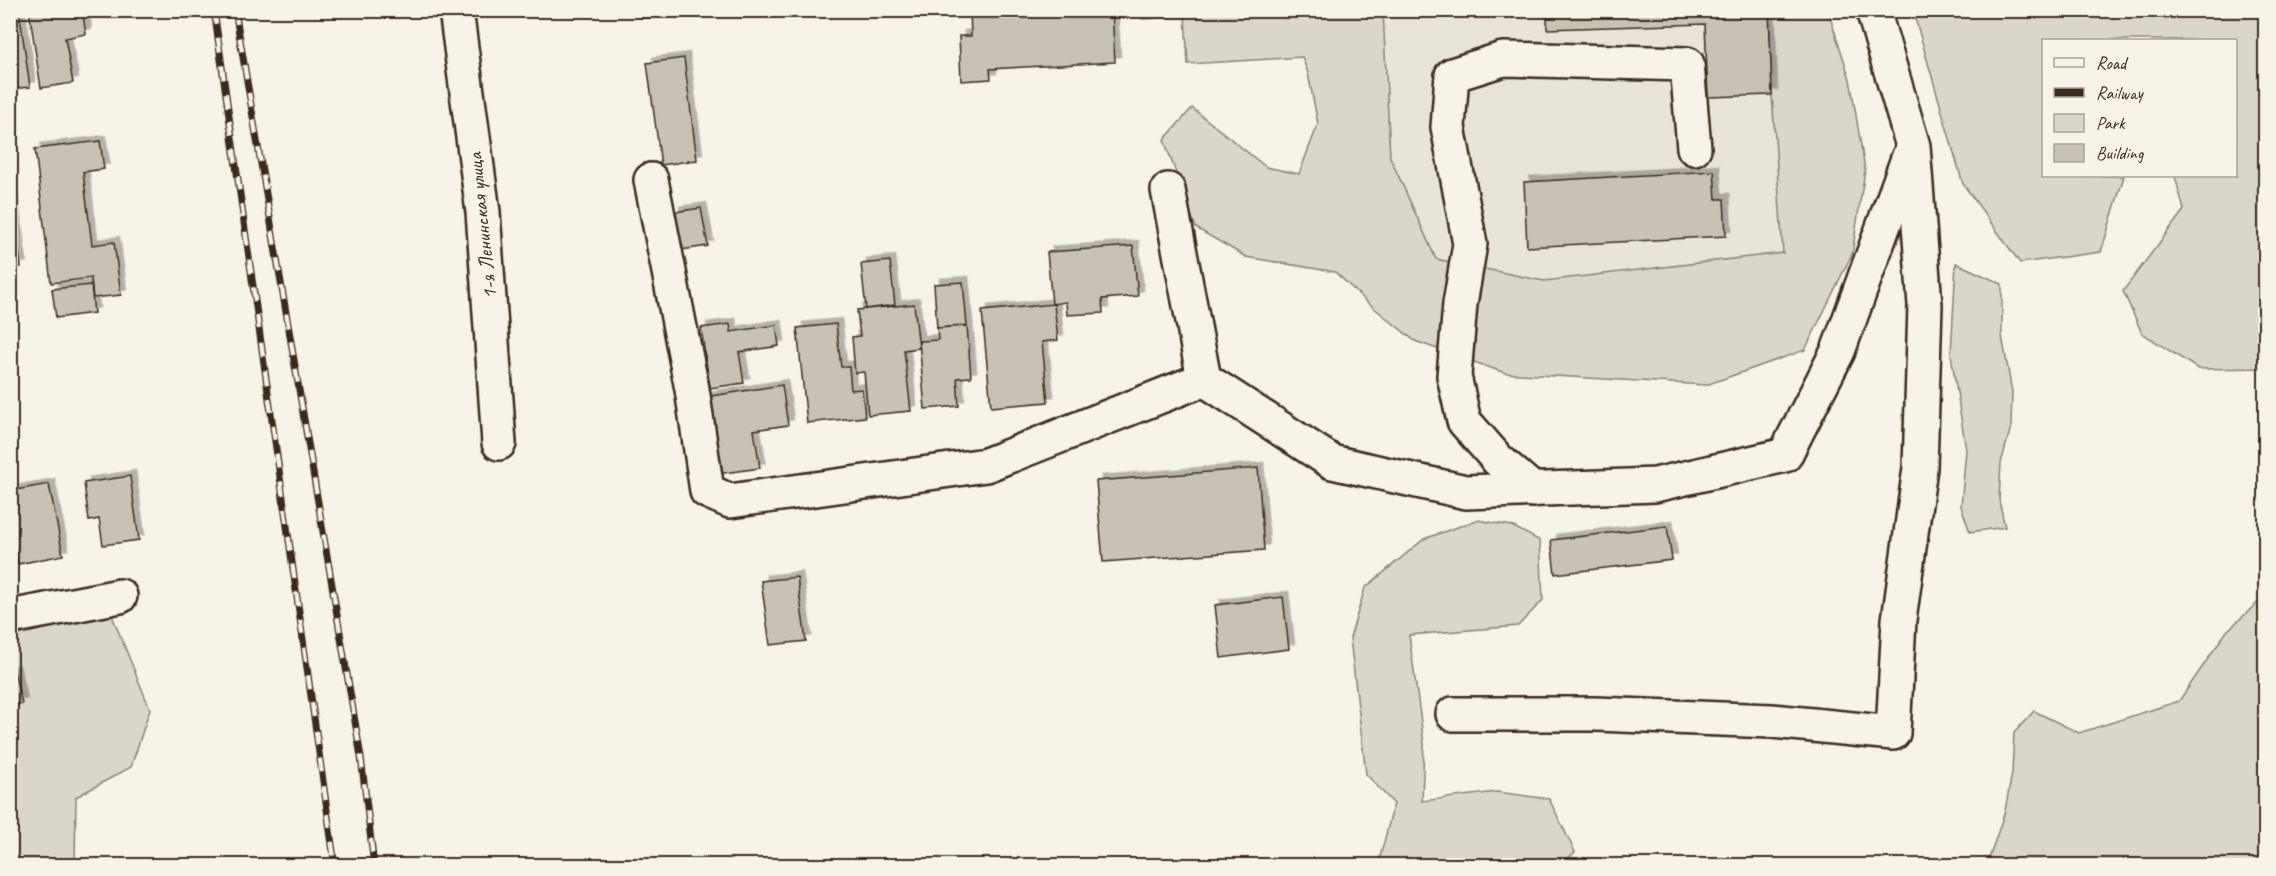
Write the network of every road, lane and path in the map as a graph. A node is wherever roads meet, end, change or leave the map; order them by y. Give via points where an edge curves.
1 (456, 10) edge
2 (1873, 10) edge
3 (1913, 146) junction
4 (1694, 148) dead end
5 (651, 180) dead end
6 (1167, 190) dead end
7 (1204, 379) junction
8 (500, 443) dead end
9 (1533, 490) junction
10 (120, 596) dead end
11 (10, 617) edge
12 (1453, 714) dead end

1 - 8 street, 1-я Ленинская улица via 483,212
2 - 3 street
3 - 9 street via 1838,351 1785,455 1655,484
3 - 12 street via 1925,305 1920,457 1899,620 1893,733 1772,721 1596,714
4 - 9 street via 1687,64 1503,59 1452,75 1448,128 1470,244 1454,376 1464,421 1498,460
5 - 7 street via 692,389 707,491 730,501 986,465
6 - 7 street
7 - 9 street via 1332,462 1466,492
10 - 11 street

